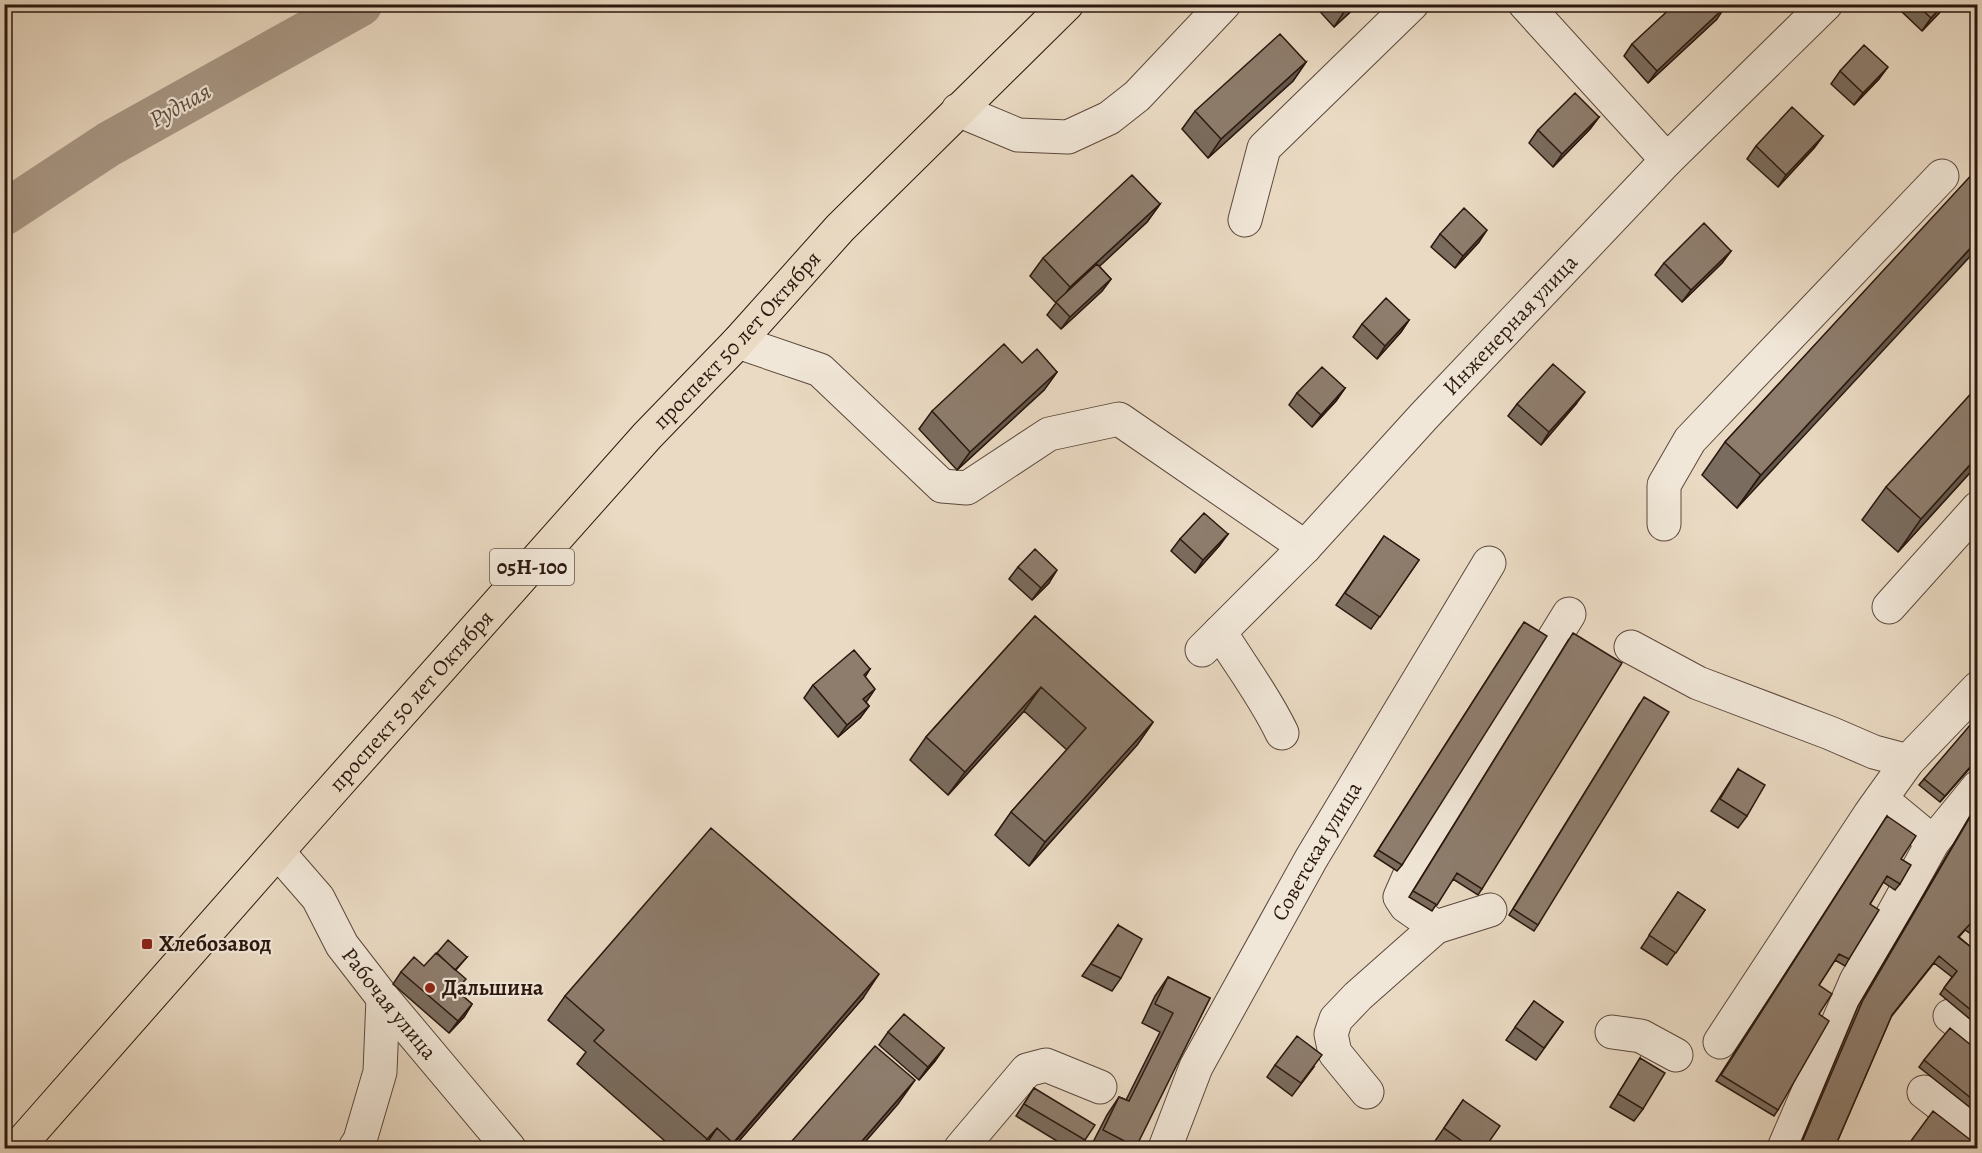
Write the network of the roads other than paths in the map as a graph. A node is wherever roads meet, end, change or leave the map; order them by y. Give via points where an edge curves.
1 (1066, 4) edge
2 (1224, 4) edge
3 (1412, 4) edge
4 (1525, 4) edge
5 (1826, 4) edge
6 (958, 110) junction
7 (1667, 160) junction
8 (1942, 176) dead end
9 (1245, 220) dead end
10 (738, 342) junction
11 (1977, 508) edge
12 (1664, 524) dead end
13 (1305, 547) junction
14 (1489, 563) dead end
15 (1889, 607) dead end
16 (1569, 614) dead end
17 (1631, 647) dead end
18 (1977, 688) edge
19 (1282, 733) dead end
20 (1908, 761) junction
21 (1977, 787) edge
22 (1881, 799) junction
23 (1933, 842) junction
24 (278, 852) junction
25 (1490, 910) dead end
26 (1436, 927) junction
27 (383, 998) junction
28 (1950, 1016) dead end
29 (1612, 1032) dead end
30 (1977, 1038) edge
31 (1720, 1042) dead end
32 (1676, 1055) dead end
33 (1100, 1087) dead end
34 (1367, 1092) dead end
35 (1924, 1092) dead end
36 (1977, 1134) edge
37 (17, 1149) edge
38 (355, 1149) edge
39 (509, 1149) edge
40 (961, 1149) edge
41 (1165, 1149) edge
42 (1784, 1149) edge

1 - 6 main road, проспект 50 лет Октября / 05Н-100
2 - 6 street via 1137,96 1109,118 1068,137 1018,135
3 - 9 street via 1264,148
4 - 7 street
5 - 7 street, Инженерная улица
6 - 10 main road, проспект 50 лет Октября / 05Н-100 via 840,228
7 - 13 street, Инженерная улица
8 - 12 street via 1690,440 1664,485
10 - 13 street via 820,370 942,486 967,488 1049,434 1119,419
10 - 24 main road, проспект 50 лет Октября / 05Н-100 via 647,436
11 - 15 street
13 - 19 street, Инженерная улица via 1211,641 1270,707
14 - 41 street, Советская улица via 1311,859 1196,1066
16 - 26 street via 1414,865 1400,897 1406,906
17 - 20 street via 1698,683 1875,752
18 - 20 street
20 - 22 street
21 - 23 street
22 - 23 street
22 - 31 street
23 - 42 street via 1856,981
24 - 27 street, Рабочая улица via 318,898 342,945
24 - 37 main road, проспект 50 лет Октября / 05Н-100
25 - 26 street
26 - 34 street via 1336,1019 1331,1034 1335,1053
27 - 38 street via 380,1072
27 - 39 street, Рабочая улица
28 - 30 street
29 - 32 street via 1641,1036
33 - 40 street via 1046,1065 1027,1070
35 - 36 street

